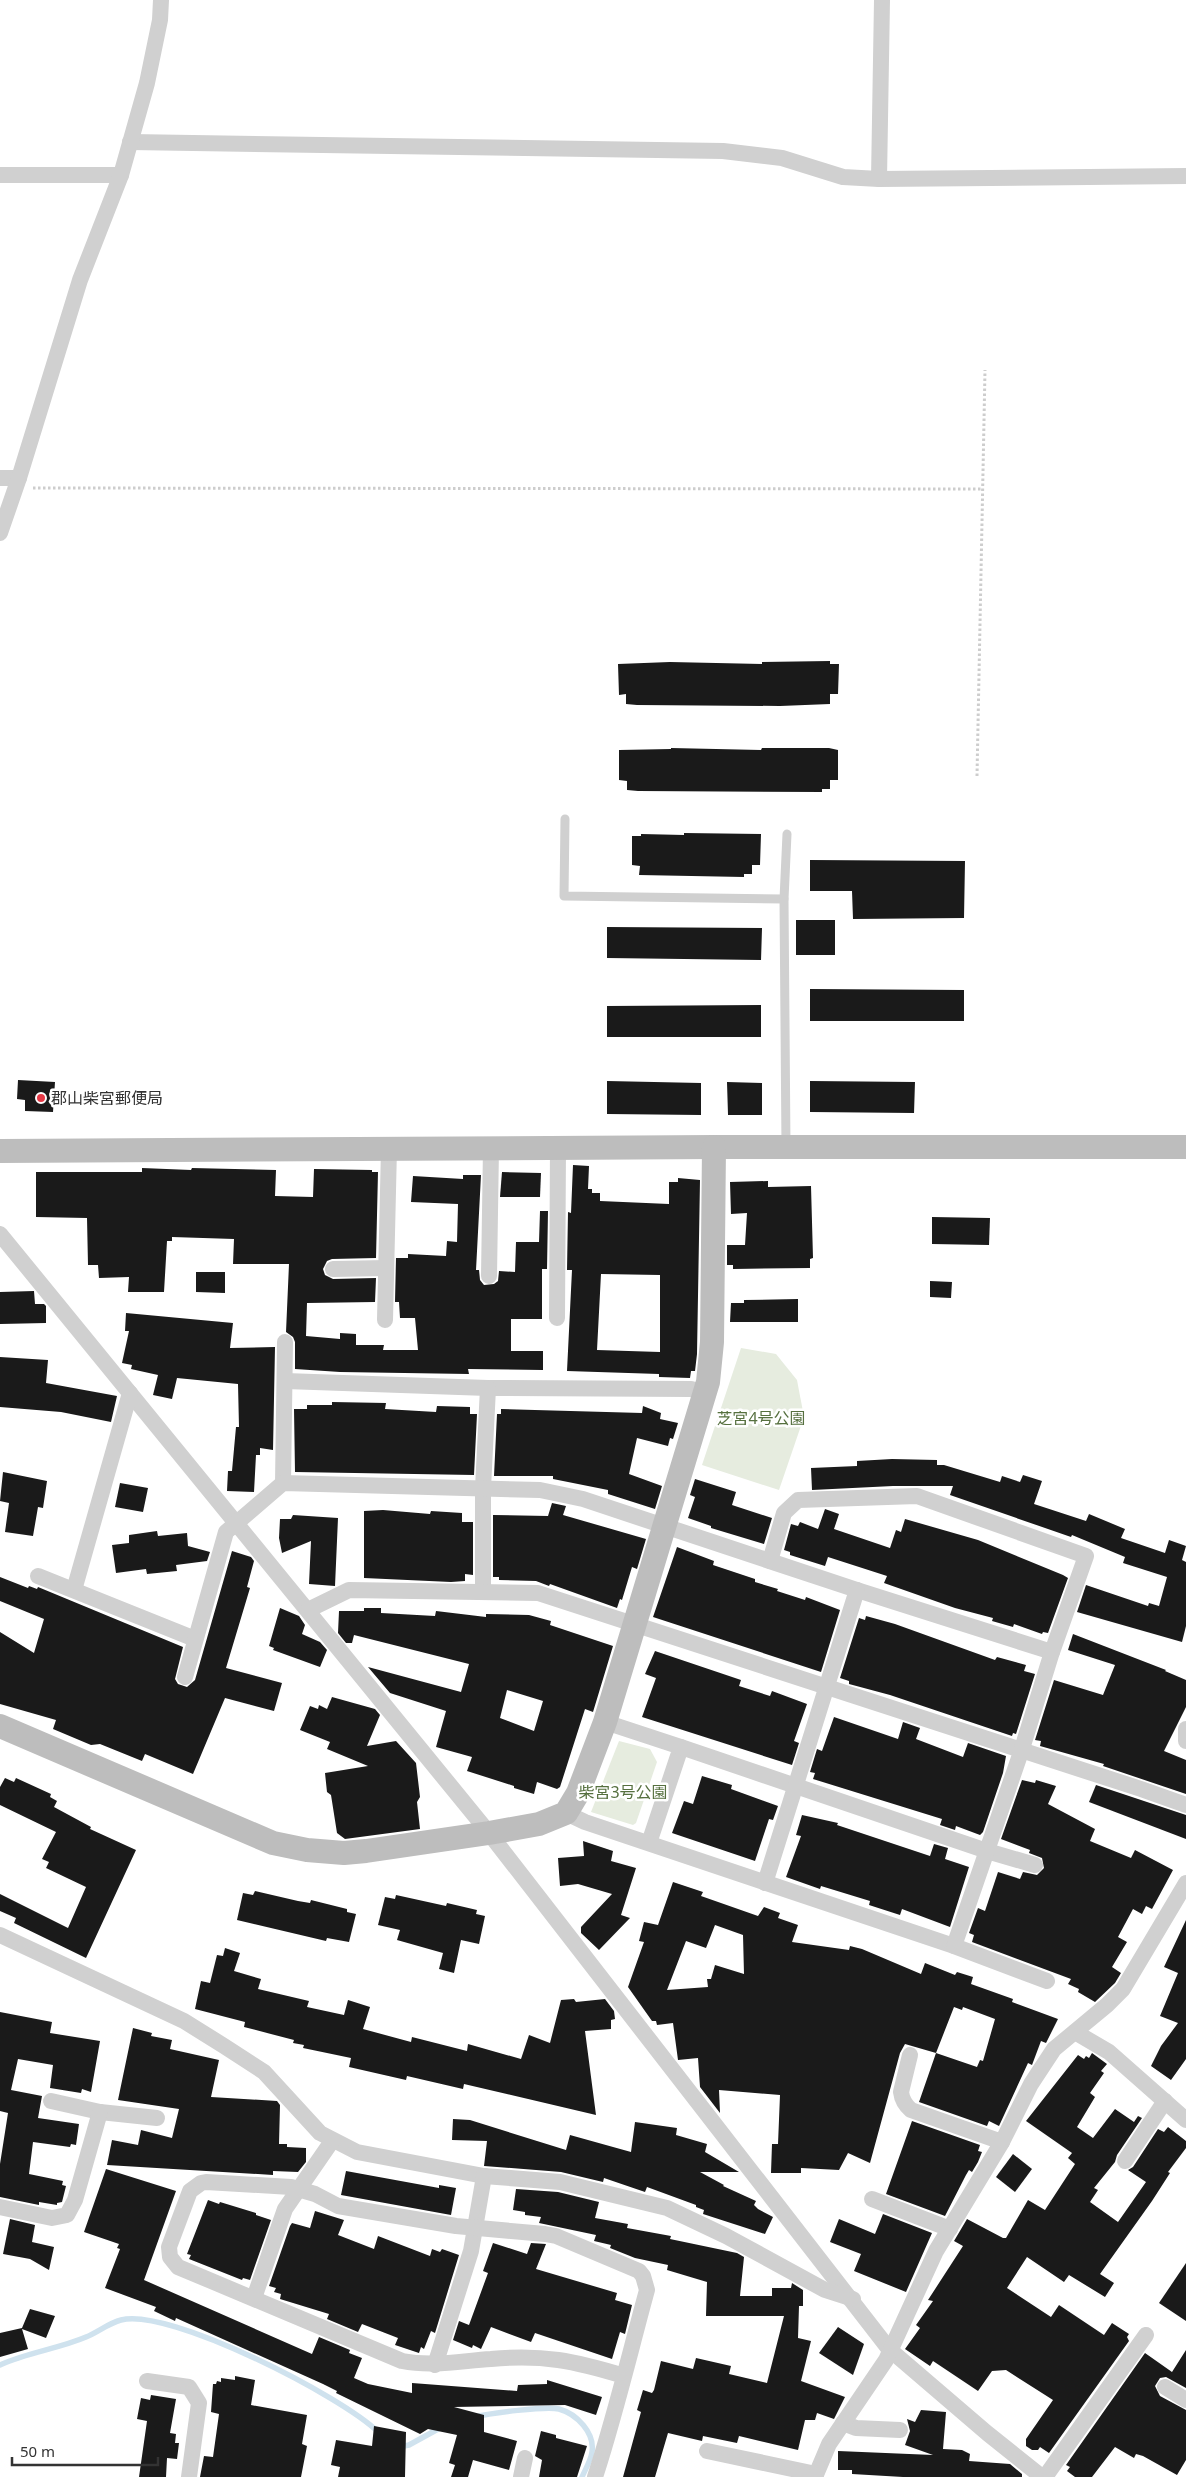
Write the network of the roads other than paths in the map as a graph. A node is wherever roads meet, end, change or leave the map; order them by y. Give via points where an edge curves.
1 (162, 0) edge
2 (882, 0) edge
3 (130, 142) junction
4 (0, 175) edge
5 (121, 175) junction
6 (1186, 176) edge
7 (879, 180) junction
8 (0, 478) edge
9 (17, 483) junction
10 (0, 533) edge
11 (565, 819) dead end
12 (787, 834) dead end
13 (784, 899) junction
14 (558, 1147) junction
15 (714, 1147) junction
16 (786, 1147) junction
17 (1186, 1147) edge
18 (389, 1148) junction
19 (491, 1148) junction
20 (0, 1151) edge
21 (0, 1234) edge
22 (386, 1268) junction
23 (333, 1269) dead end
24 (489, 1276) dead end
25 (557, 1318) dead end
26 (385, 1320) dead end
27 (285, 1342) dead end
28 (285, 1381) junction
29 (488, 1388) junction
30 (130, 1393) junction
31 (706, 1393) junction
32 (283, 1483) junction
33 (483, 1488) junction
34 (236, 1524) junction
35 (664, 1526) junction
36 (770, 1561) junction
37 (38, 1576) dead end
38 (74, 1590) junction
39 (857, 1590) junction
40 (483, 1591) junction
41 (308, 1610) junction
42 (634, 1625) junction
43 (195, 1638) junction
44 (1052, 1652) junction
45 (185, 1677) dead end
46 (826, 1688) junction
47 (605, 1722) junction
48 (0, 1726) edge
49 (1186, 1729) edge
50 (1186, 1741) edge
51 (680, 1747) junction
52 (1021, 1752) junction
53 (796, 1785) junction
54 (1186, 1805) edge
55 (566, 1813) junction
56 (489, 1833) junction
57 (649, 1843) junction
58 (987, 1851) junction
59 (1035, 1865) dead end
60 (765, 1883) junction
61 (1186, 1883) edge
62 (0, 1935) edge
63 (954, 1946) junction
64 (1047, 1981) dead end
65 (1074, 2032) junction
66 (910, 2055) dead end
67 (51, 2101) dead end
68 (1165, 2102) junction
69 (100, 2112) junction
70 (157, 2118) dead end
71 (1186, 2120) edge
72 (332, 2141) junction
73 (1002, 2142) junction
74 (1124, 2162) dead end
75 (484, 2176) junction
76 (300, 2189) junction
77 (872, 2199) dead end
78 (0, 2207) edge
79 (477, 2228) junction
80 (950, 2229) junction
81 (254, 2298) junction
82 (853, 2299) junction
83 (1146, 2335) dead end
84 (889, 2349) junction
85 (435, 2365) junction
86 (624, 2376) junction
87 (147, 2381) dead end
88 (1166, 2387) dead end
89 (1186, 2400) edge
90 (843, 2424) junction
91 (900, 2430) dead end
92 (707, 2451) dead end
93 (525, 2458) dead end
94 (816, 2476) edge
95 (188, 2477) edge
96 (521, 2477) edge
97 (595, 2477) edge
98 (1044, 2477) edge

1 - 3 street via 147,83
2 - 7 street
3 - 5 street
3 - 7 street via 723,151 782,158 843,178
4 - 5 street
5 - 9 street via 80,280
6 - 7 street
8 - 9 street
9 - 10 street
11 - 13 lane via 564,896
12 - 13 lane
13 - 16 lane
14 - 15 street
14 - 19 street
14 - 25 street
15 - 16 street
15 - 31 street via 712,1342
16 - 17 street
18 - 19 street
18 - 20 street
18 - 22 street
19 - 24 street
21 - 30 street
22 - 23 street
22 - 26 street
27 - 28 street
28 - 29 street
28 - 32 street
29 - 31 street via 691,1389
29 - 33 street
30 - 34 street
30 - 38 street
31 - 35 street
32 - 33 street
32 - 34 street
33 - 35 street via 560,1493
33 - 40 street
34 - 41 street
34 - 43 street via 224,1536
35 - 36 street
35 - 42 street
36 - 39 street
36 - 44 street via 784,1513 798,1500 917,1496 1086,1556
37 - 38 street
38 - 43 street
39 - 44 street
39 - 46 street
40 - 41 street via 349,1590
40 - 42 street via 538,1593
41 - 56 street
42 - 46 street
42 - 47 street
43 - 45 street
44 - 52 street
46 - 52 street
46 - 53 street
47 - 51 street
47 - 55 street via 578,1793
48 - 56 street via 290,1847 344,1853
49 - 50 street
51 - 53 street
51 - 57 street
52 - 54 street
52 - 58 street
53 - 58 street
53 - 60 street
55 - 56 street via 539,1824
55 - 57 street
56 - 82 street
57 - 60 street
58 - 59 street
58 - 63 street
60 - 63 street
61 - 65 street via 1123,1989
62 - 72 street via 184,2021 264,2072 299,2112
63 - 64 street
65 - 68 street via 1109,2052
65 - 73 street via 1047,2058
66 - 73 street via 901,2092 907,2106
67 - 69 street
68 - 71 street
68 - 74 street
69 - 70 street
69 - 78 street via 75,2200 67,2215 52,2218
72 - 75 street via 357,2152
72 - 76 street
73 - 80 street
75 - 79 street
75 - 82 street via 560,2182 667,2208 825,2290
76 - 79 street via 338,2206
76 - 81 street via 284,2209
76 - 81 street via 201,2182 190,2191 170,2247 170,2257 178,2267
77 - 80 street
79 - 85 street
79 - 86 street via 556,2236 641,2273 647,2290
80 - 84 street via 936,2251
81 - 85 street via 383,2355 413,2364
82 - 84 street
83 - 98 street
84 - 90 street via 880,2370
84 - 98 street
85 - 86 street via 547,2358 570,2360
86 - 97 street
87 - 95 street via 189,2387 199,2403
88 - 89 street
90 - 91 street via 856,2428
90 - 94 street via 828,2444
92 - 94 street
93 - 96 street

